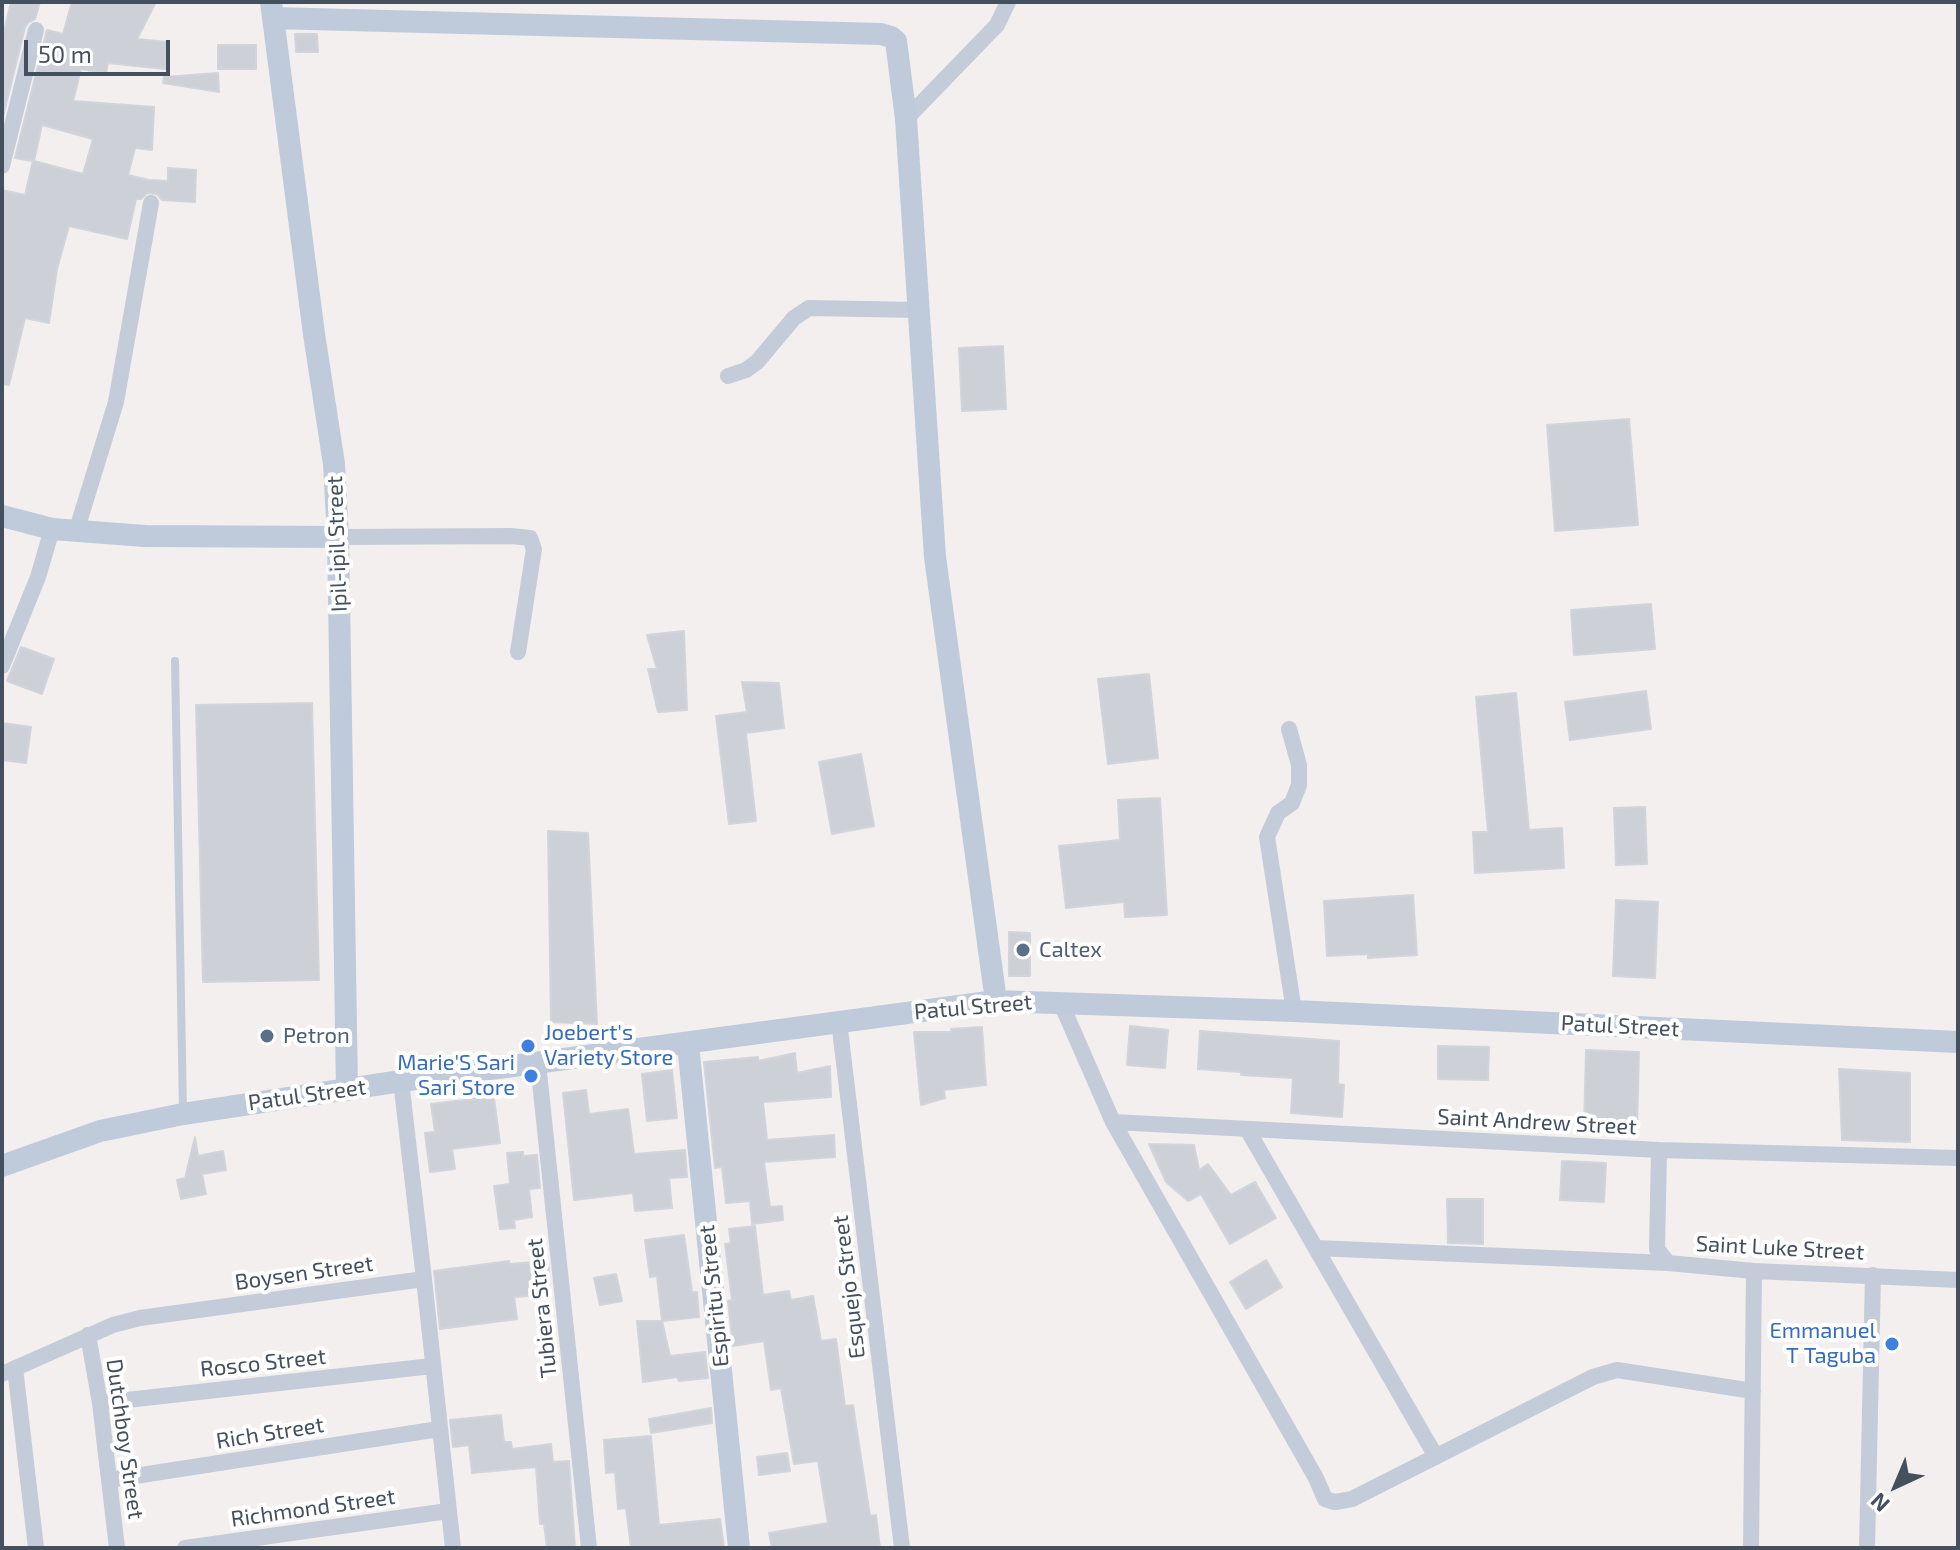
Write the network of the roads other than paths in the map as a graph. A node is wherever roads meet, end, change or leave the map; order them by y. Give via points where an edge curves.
1 (1008, 2) edge
2 (275, 7) edge
3 (36, 30) dead end
4 (906, 119) junction
5 (2, 166) edge
6 (151, 203) dead end
7 (919, 310) junction
8 (728, 376) dead end
9 (2, 516) edge
10 (52, 529) junction
11 (76, 532) junction
12 (338, 537) junction
13 (518, 652) dead end
14 (175, 661) dead end
15 (2, 666) edge
16 (1289, 729) dead end
17 (996, 1001) junction
18 (1060, 1001) junction
19 (1294, 1011) junction
20 (839, 1021) junction
21 (1958, 1042) edge
22 (688, 1044) junction
23 (538, 1063) junction
24 (401, 1081) junction
25 (347, 1090) junction
26 (183, 1114) junction
27 (1113, 1122) junction
28 (1247, 1129) junction
29 (1659, 1150) junction
30 (1958, 1158) edge
31 (2, 1166) edge
32 (1316, 1248) junction
33 (1668, 1263) junction
34 (1754, 1271) junction
35 (1873, 1275) junction
36 (424, 1279) junction
37 (1958, 1280) edge
38 (88, 1335) junction
39 (432, 1366) junction
40 (9, 1371) edge
41 (1753, 1391) junction
42 (100, 1403) junction
43 (439, 1429) junction
44 (1435, 1455) junction
45 (109, 1480) junction
46 (448, 1511) junction
47 (36, 1548) edge
48 (117, 1548) edge
49 (185, 1548) edge
50 (453, 1548) edge
51 (589, 1548) edge
52 (739, 1548) edge
53 (902, 1548) edge
54 (1751, 1548) edge
55 (1867, 1548) edge

1 - 4 street via 997,25
2 - 4 main road via 881,34 896,41
2 - 12 main road, Ipil-ipil Street via 334,464
3 - 5 street
4 - 7 main road
6 - 11 street via 116,402
7 - 8 street via 809,308 757,362
7 - 17 main road via 935,557
9 - 10 main road
10 - 11 main road
10 - 15 street
11 - 12 main road
12 - 13 street via 530,538 534,549
12 - 25 main road, Ipil-ipil Street
14 - 26 lane
16 - 19 street via 1299,785 1267,837
17 - 18 main road, Patul Street
17 - 20 main road, Patul Street
18 - 19 main road, Patul Street
18 - 27 street
19 - 21 main road, Patul Street
20 - 22 main road, Patul Street
20 - 53 street, Esquejo Street
22 - 23 main road, Patul Street
22 - 52 main road, Espiritu Street
23 - 24 main road, Patul Street
23 - 51 street, Tubiera Street
24 - 25 main road, Patul Street
24 - 36 street
25 - 26 main road, Patul Street
26 - 31 main road, Patul Street via 100,1131
27 - 28 street, Saint Andrew Street
27 - 44 street via 1325,1499 1352,1499
28 - 29 street, Saint Andrew Street
28 - 32 street
29 - 30 street, Saint Andrew Street
29 - 33 street, Saint Luke Street via 1657,1249
32 - 33 street
32 - 44 street
33 - 34 street, Saint Luke Street
34 - 35 street, Saint Luke Street
34 - 41 street
35 - 37 street, Saint Luke Street
35 - 55 street
36 - 38 street, Boysen Street via 140,1318
36 - 39 street
38 - 40 street, Boysen Street
38 - 42 street, Dutchboy Street
39 - 42 street, Rosco Street
39 - 43 street
40 - 47 street
41 - 44 street via 1617,1370
41 - 54 street
42 - 45 street, Dutchboy Street
43 - 45 street, Rich Street
43 - 46 street
45 - 48 street, Dutchboy Street
46 - 49 street, Richmond Street
46 - 50 street

